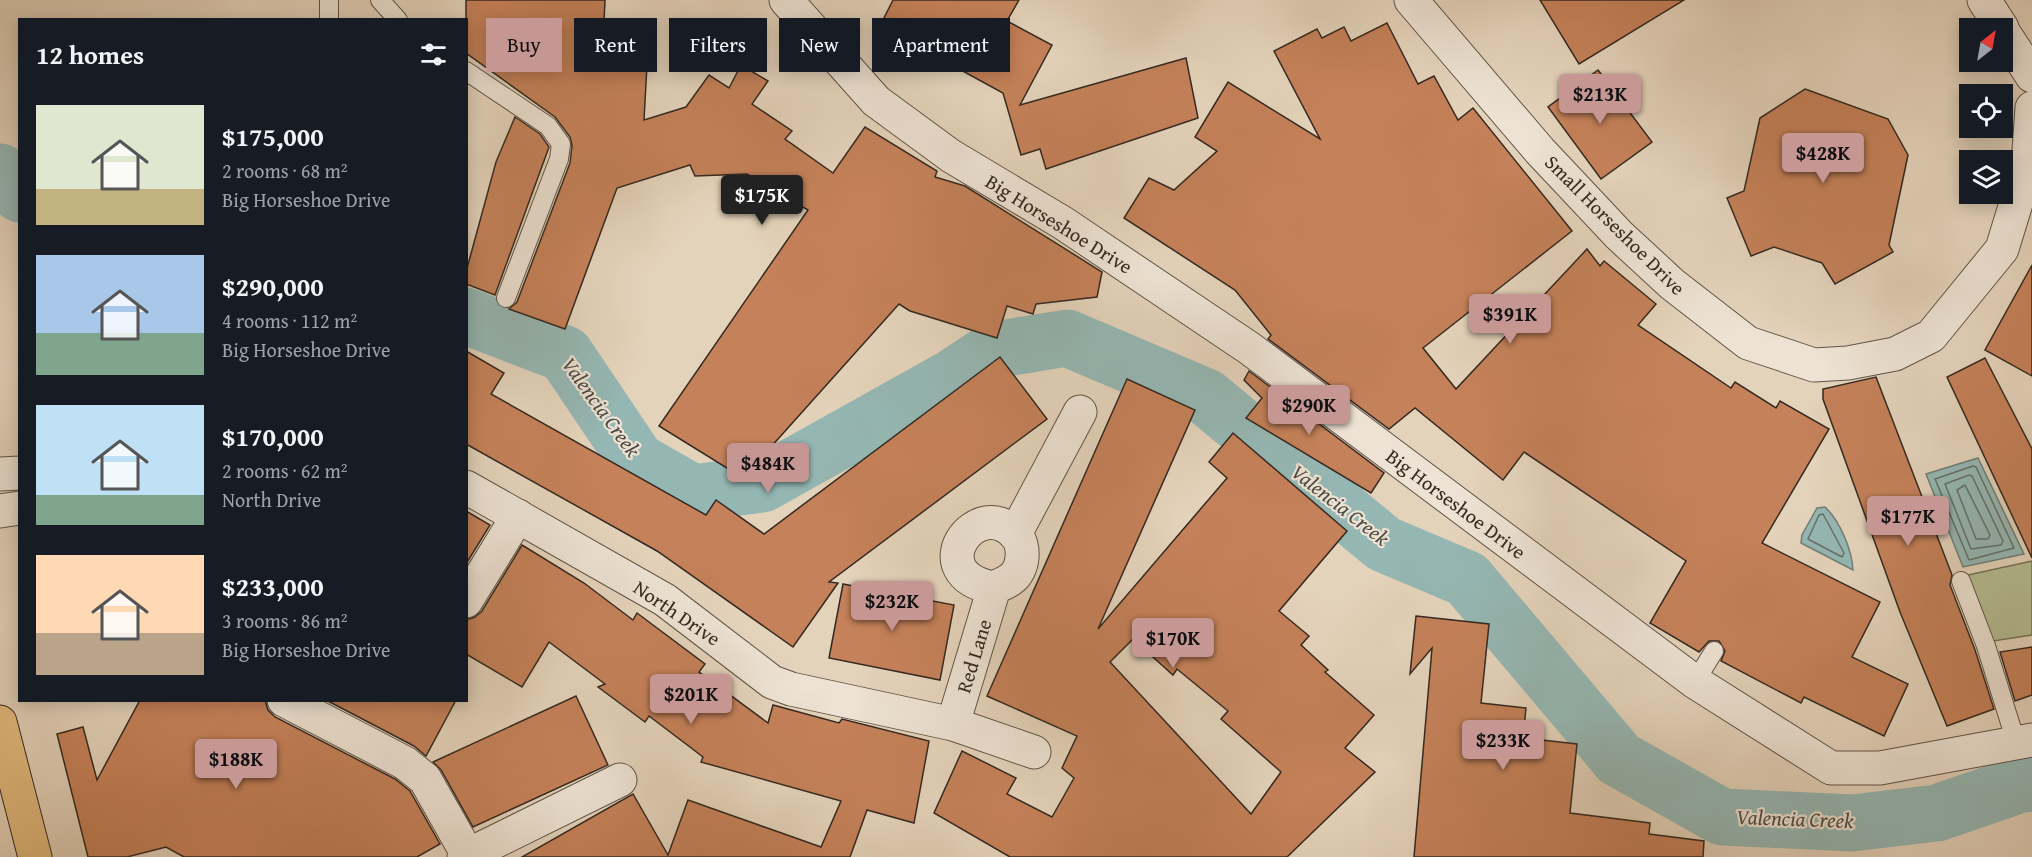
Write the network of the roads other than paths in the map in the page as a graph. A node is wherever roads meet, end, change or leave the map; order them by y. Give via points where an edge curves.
1 (329, 0) edge
2 (381, 0) edge
3 (786, 0) edge
4 (1410, 0) edge
5 (1984, 0) edge
6 (329, 18) edge
7 (396, 18) edge
8 (1995, 18) edge
9 (2013, 46) edge
10 (468, 72) edge
11 (2032, 76) edge
12 (2032, 108) edge
13 (506, 298) dead end
14 (1080, 412) dead end
15 (0, 474) edge
16 (18, 474) edge
17 (468, 488) edge
18 (18, 508) edge
19 (0, 511) edge
20 (518, 516) junction
21 (1015, 534) junction
22 (1961, 581) dead end
23 (994, 588) junction
24 (468, 598) edge
25 (1714, 651) dead end
26 (1695, 682) junction
27 (288, 702) edge
28 (0, 722) edge
29 (953, 724) junction
30 (2024, 741) edge
31 (1034, 752) dead end
32 (620, 780) dead end
33 (467, 856) edge
34 (34, 857) edge

1 - 6 lane
2 - 7 lane
3 - 26 street, Big Horseshoe Drive via 876,101 951,156 1063,223 1249,348
4 - 12 street, Small Horseshoe Drive via 1540,151 1619,235 1672,284 1748,343 1814,364 1848,363 1895,354 1931,336 2002,249 2028,164
5 - 8 street
9 - 11 street
10 - 13 lane via 548,126 561,144 559,159
14 - 21 street
15 - 16 street
17 - 20 street, North Drive
18 - 19 street
20 - 24 street
20 - 29 street, North Drive via 665,600 772,682 791,690
21 - 23 street via 1022,546 1021,564 1013,578
21 - 23 street via 1001,523 982,523 963,535 957,552 963,574 975,584
22 - 30 lane
23 - 29 street, Red Lane
25 - 26 lane
26 - 30 street, Big Horseshoe Drive via 1831,768 1880,768
27 - 33 street via 405,763 425,779
28 - 34 main road
29 - 31 street, North Drive
32 - 33 street

